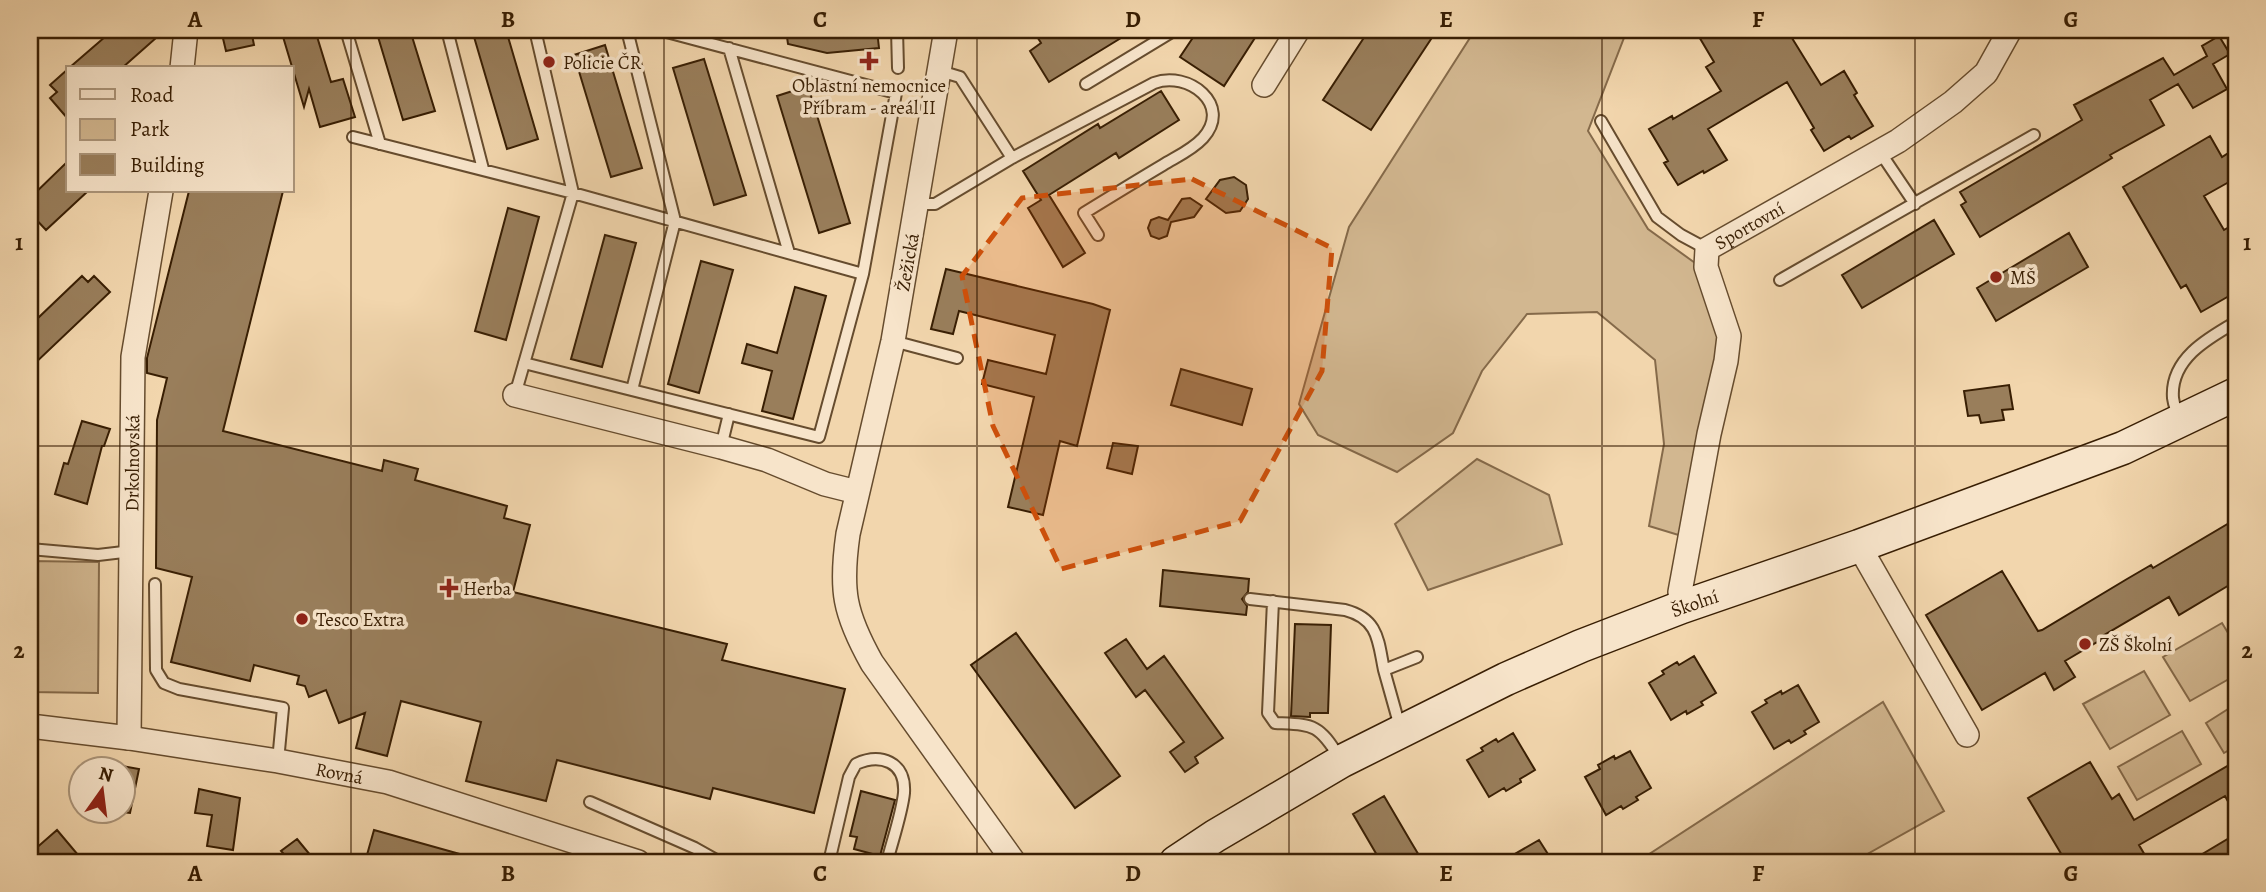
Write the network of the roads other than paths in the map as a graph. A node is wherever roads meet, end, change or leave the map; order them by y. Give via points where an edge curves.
1 (186, 30) edge
2 (346, 30) edge
3 (447, 30) edge
4 (535, 30) edge
5 (627, 30) edge
6 (659, 30) edge
7 (708, 30) edge
8 (897, 30) edge
9 (946, 30) edge
10 (1175, 30) edge
11 (1298, 30) edge
12 (2010, 30) edge
13 (710, 43) junction
14 (729, 48) junction
15 (182, 66) edge
16 (898, 68) dead end
17 (940, 71) junction
18 (1086, 84) dead end
19 (1264, 85) dead end
20 (1601, 121) dead end
21 (2034, 135) dead end
22 (353, 137) dead end
23 (380, 144) junction
24 (1880, 152) junction
25 (1012, 158) junction
26 (483, 169) junction
27 (161, 192) edge
28 (573, 193) junction
29 (917, 204) junction
30 (1915, 204) junction
31 (675, 221) junction
32 (1098, 235) dead end
33 (1707, 249) junction
34 (789, 253) junction
35 (863, 274) junction
36 (1780, 280) dead end
37 (2236, 322) edge
38 (893, 341) junction
39 (957, 358) dead end
40 (524, 363) junction
41 (632, 390) junction
42 (2236, 394) edge
43 (515, 395) joint
44 (729, 414) junction
45 (2180, 422) junction
46 (721, 447) junction
47 (857, 492) junction
48 (30, 549) edge
49 (1847, 550) junction
50 (132, 551) junction
51 (155, 584) dead end
52 (1250, 599) dead end
53 (1273, 601) junction
54 (1682, 607) junction
55 (1418, 657) dead end
56 (1384, 670) junction
57 (30, 726) edge
58 (1401, 730) junction
59 (1967, 735) dead end
60 (129, 738) junction
61 (278, 761) junction
62 (1342, 761) junction
63 (590, 802) dead end
64 (638, 862) edge
65 (720, 862) edge
66 (829, 862) edge
67 (887, 862) edge
68 (1014, 862) edge
69 (1176, 862) edge

1 - 15 street
2 - 23 lane
3 - 26 lane
4 - 28 lane
5 - 31 lane
6 - 13 lane
7 - 13 lane
8 - 16 lane
9 - 17 street, Žežická
10 - 18 lane
11 - 19 street
12 - 24 street, Sportovní via 1986,73 1953,102
13 - 14 lane
14 - 34 lane
14 - 35 lane via 896,93
17 - 25 lane via 960,77
17 - 29 street, Žežická
20 - 33 lane via 1657,217
21 - 30 lane
22 - 23 lane
23 - 26 lane
24 - 30 lane
24 - 33 street, Sportovní
25 - 29 lane via 935,204
25 - 32 lane via 1163,79 1186,82 1205,95 1212,118 1203,138 1084,213
26 - 28 lane
27 - 50 street, Drkolnovská via 133,357
28 - 31 lane
28 - 40 lane
29 - 38 street, Žežická
30 - 36 lane
31 - 34 lane
31 - 41 lane
33 - 54 street, Sportovní via 1706,267 1729,336 1680,592
34 - 35 lane
35 - 44 lane via 819,437
37 - 45 lane via 2204,340 2179,371 2173,401
38 - 39 lane
38 - 47 street, Žežická
40 - 41 lane
40 - 43 lane
41 - 44 lane
42 - 45 street, Školní
43 - 46 street
44 - 46 lane
45 - 49 street, Školní
46 - 47 street
47 - 68 street, Žežická via 843,566 854,631 877,672
48 - 50 lane via 98,555
49 - 54 street, Školní
49 - 59 street
50 - 60 street, Drkolnovská
51 - 61 lane via 156,670 164,683 283,708
52 - 53 lane
53 - 56 lane via 1345,610 1367,619
53 - 62 lane via 1268,713 1275,723 1309,725 1327,738
54 - 58 street, Školní via 1581,646
55 - 56 lane
56 - 58 lane
57 - 60 street, Rovná
58 - 62 street, Školní
60 - 61 street, Rovná
61 - 64 street, Rovná via 388,782
62 - 69 street, Školní
63 - 65 lane
66 - 67 lane via 849,777 856,764 881,758 894,764 904,792

